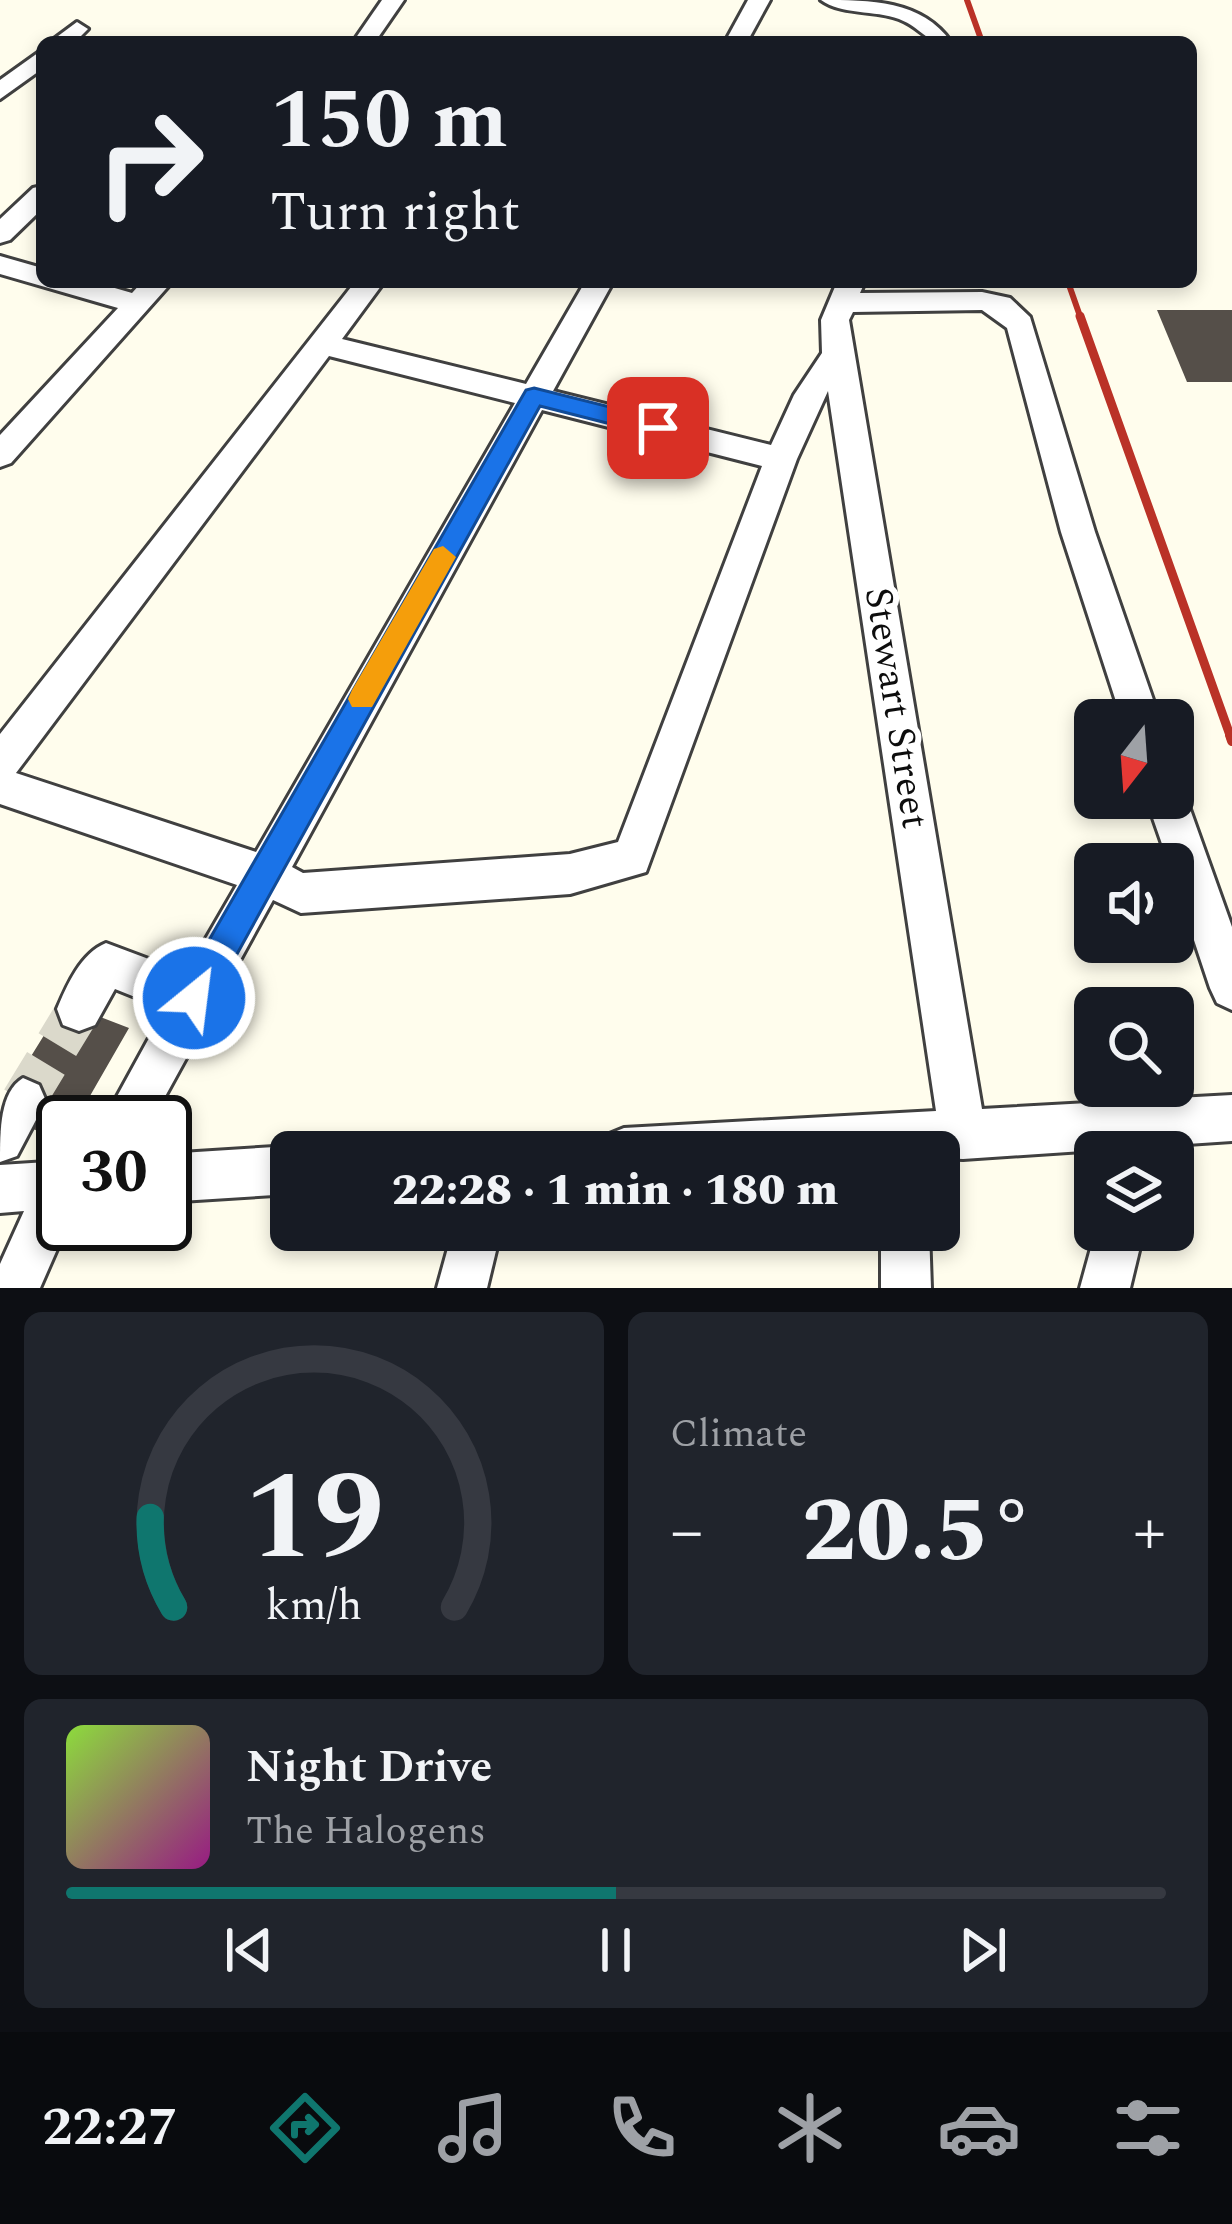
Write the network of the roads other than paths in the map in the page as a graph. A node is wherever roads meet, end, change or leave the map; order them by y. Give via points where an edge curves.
1 (393, 0) edge
2 (759, 0) edge
3 (832, 0) edge
4 (368, 36) edge
5 (739, 36) edge
6 (937, 36) edge
7 (36, 62) edge
8 (0, 92) edge
9 (36, 200) edge
10 (0, 234) edge
11 (0, 265) edge
12 (36, 275) edge
13 (109, 288) edge
14 (366, 288) edge
15 (596, 288) edge
16 (846, 292) edge
17 (149, 293) edge
18 (323, 345) junction
19 (837, 355) junction
20 (534, 396) junction
21 (0, 454) edge
22 (781, 460) junction
23 (1134, 699) edge
24 (0, 764) edge
25 (0, 786) edge
26 (1173, 819) edge
27 (263, 874) junction
28 (1232, 988) edge
29 (194, 998) junction
30 (79, 1009) tunnel mouth
31 (141, 1095) edge
32 (1232, 1118) edge
33 (1155, 1131) edge
34 (960, 1136) edge
35 (963, 1136) junction
36 (1074, 1138) edge
37 (270, 1171) edge
38 (192, 1176) edge
39 (36, 1187) edge
40 (0, 1189) edge
41 (36, 1242) edge
42 (472, 1251) edge
43 (905, 1251) edge
44 (1115, 1251) edge
45 (15, 1288) edge
46 (462, 1288) edge
47 (906, 1288) edge
48 (1105, 1288) edge

1 - 4 street
2 - 5 street
3 - 6 street via 915,17
7 - 8 street
9 - 10 street
11 - 12 street
13 - 17 street
14 - 18 street
15 - 20 street
16 - 19 street, Stewart Street
16 - 23 street via 982,301 1012,312
17 - 21 street
18 - 20 street
18 - 24 street
19 - 22 street via 808,395
19 - 35 street, Stewart Street
20 - 22 street
20 - 27 street
22 - 27 street via 632,859 570,874 301,893
25 - 27 street
26 - 28 street
27 - 29 street
29 - 30 street via 106,964
29 - 31 street
32 - 33 street
34 - 35 street
35 - 36 street
37 - 38 street
39 - 40 street
41 - 45 street
42 - 46 street
43 - 47 street
44 - 48 street

